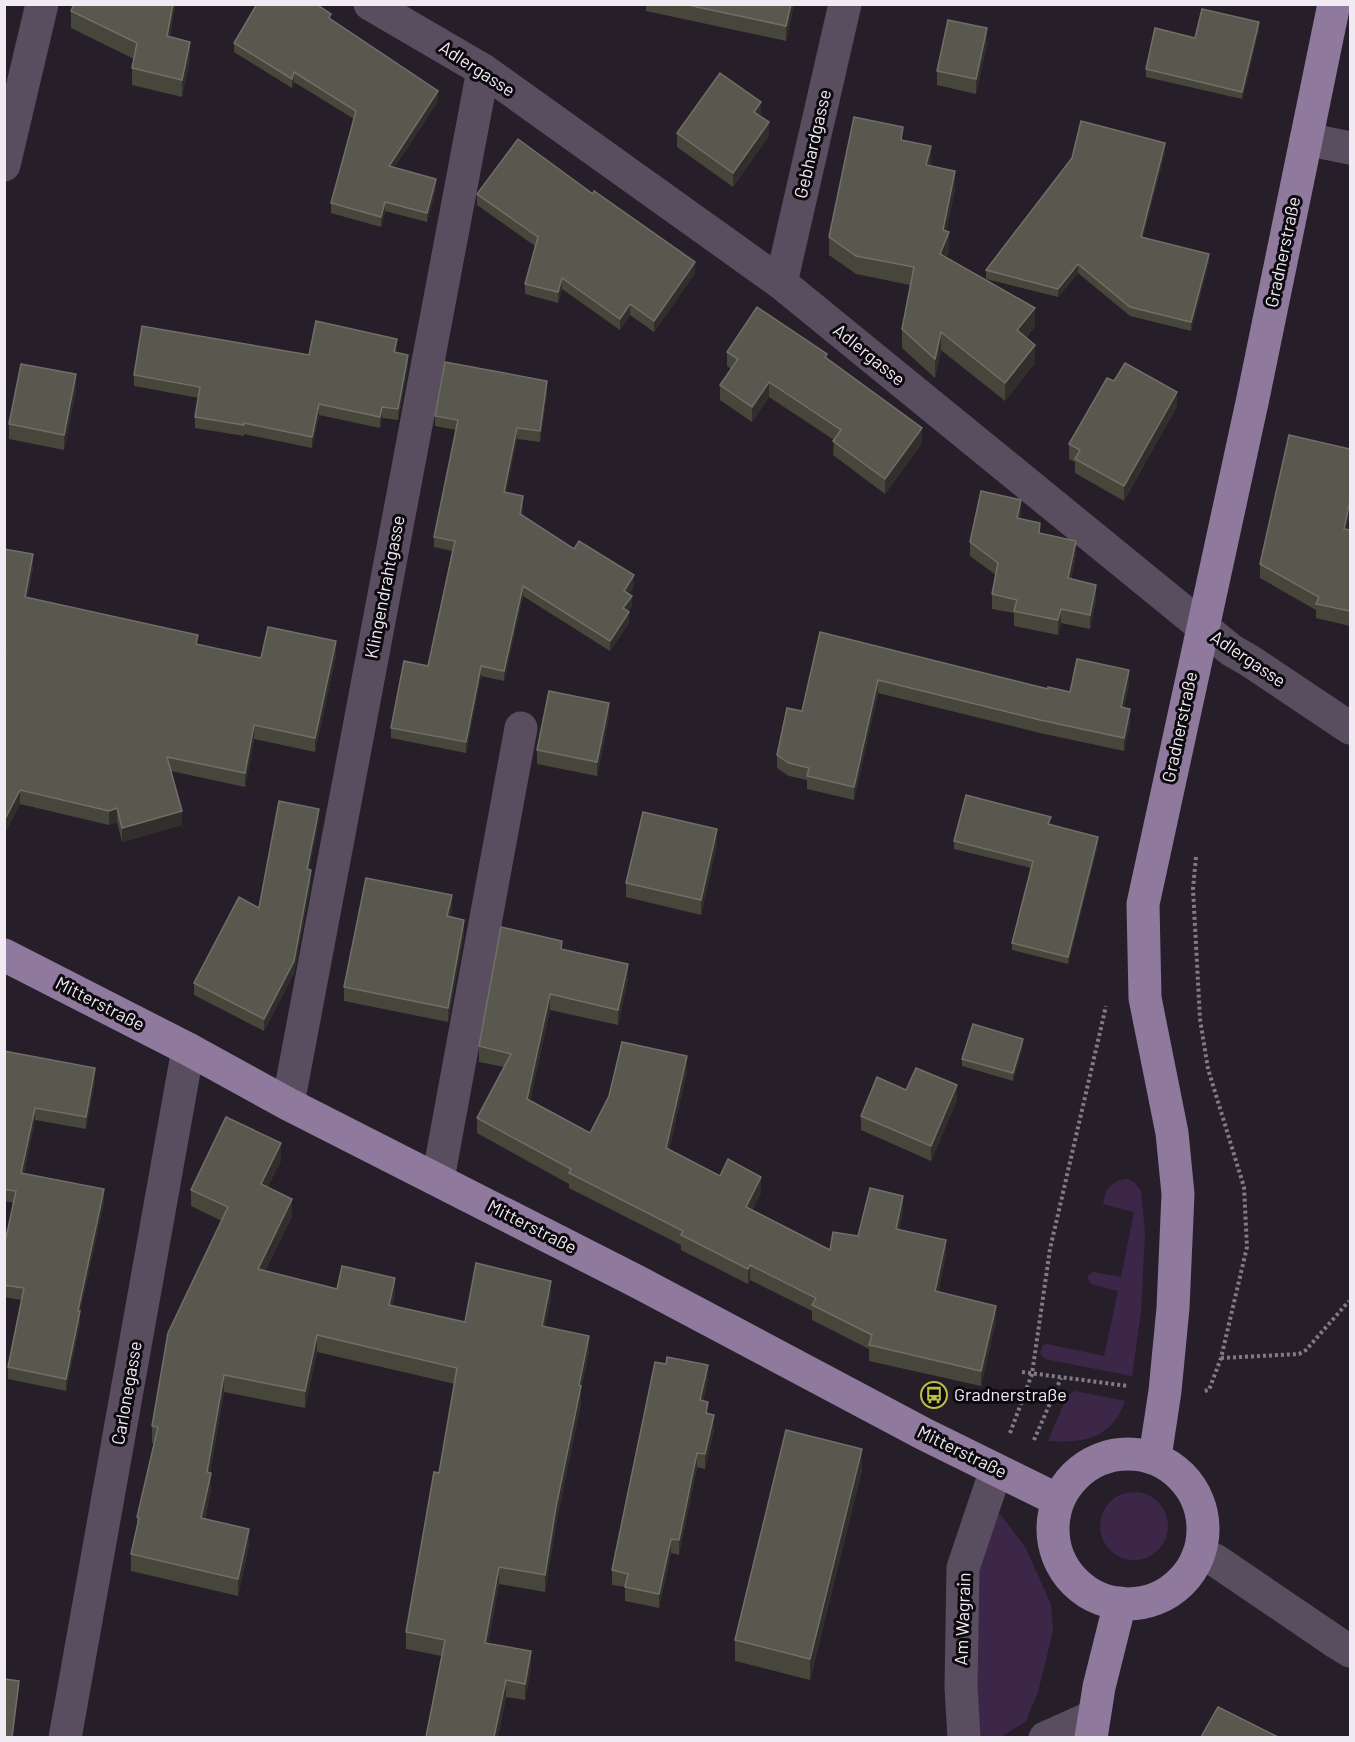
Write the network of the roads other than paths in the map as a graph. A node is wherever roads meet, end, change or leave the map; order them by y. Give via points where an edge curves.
1 (42, 4) edge
2 (370, 4) edge
3 (845, 4) edge
4 (1334, 4) edge
5 (483, 70) junction
6 (1306, 139) junction
7 (1350, 148) edge
8 (4, 165) edge
9 (781, 283) junction
10 (1202, 627) junction
11 (521, 728) dead end
12 (1350, 728) edge
13 (4, 955) edge
14 (188, 1049) junction
15 (288, 1104) junction
16 (438, 1179) junction
17 (1155, 1457) junction
18 (996, 1470) junction
19 (1058, 1500) junction
20 (1198, 1556) junction
21 (1120, 1604) junction
22 (1350, 1650) edge
23 (1092, 1727) edge
24 (65, 1737) edge
25 (964, 1737) edge
26 (1045, 1737) edge

1 - 8 street
2 - 5 street, Adlergasse
3 - 9 street, Gebhardgasse
4 - 6 main road, Gradnerstraße
5 - 9 street, Adlergasse
5 - 15 street, Klingendrahtgasse
6 - 7 street
6 - 10 main road, Gradnerstraße
9 - 10 street, Adlergasse
10 - 12 street, Adlergasse
10 - 17 main road, Gradnerstraße via 1143,904 1145,998 1172,1133 1178,1194 1173,1308
11 - 16 street
13 - 14 main road, Mitterstraße
14 - 15 main road, Mitterstraße
14 - 24 street, Carlonegasse
15 - 16 main road, Mitterstraße
16 - 18 main road, Mitterstraße
17 - 19 main road via 1118,1453 1100,1456 1083,1466
17 - 20 main road via 1187,1482 1197,1498 1203,1517
18 - 19 main road, Mitterstraße
18 - 25 street, Am Wagrain via 963,1568
19 - 21 main road via 1053,1526 1055,1550 1065,1570 1078,1587
20 - 21 main road via 1177,1589 1149,1603
20 - 22 street via 1215,1560
21 - 23 main road
23 - 26 street

